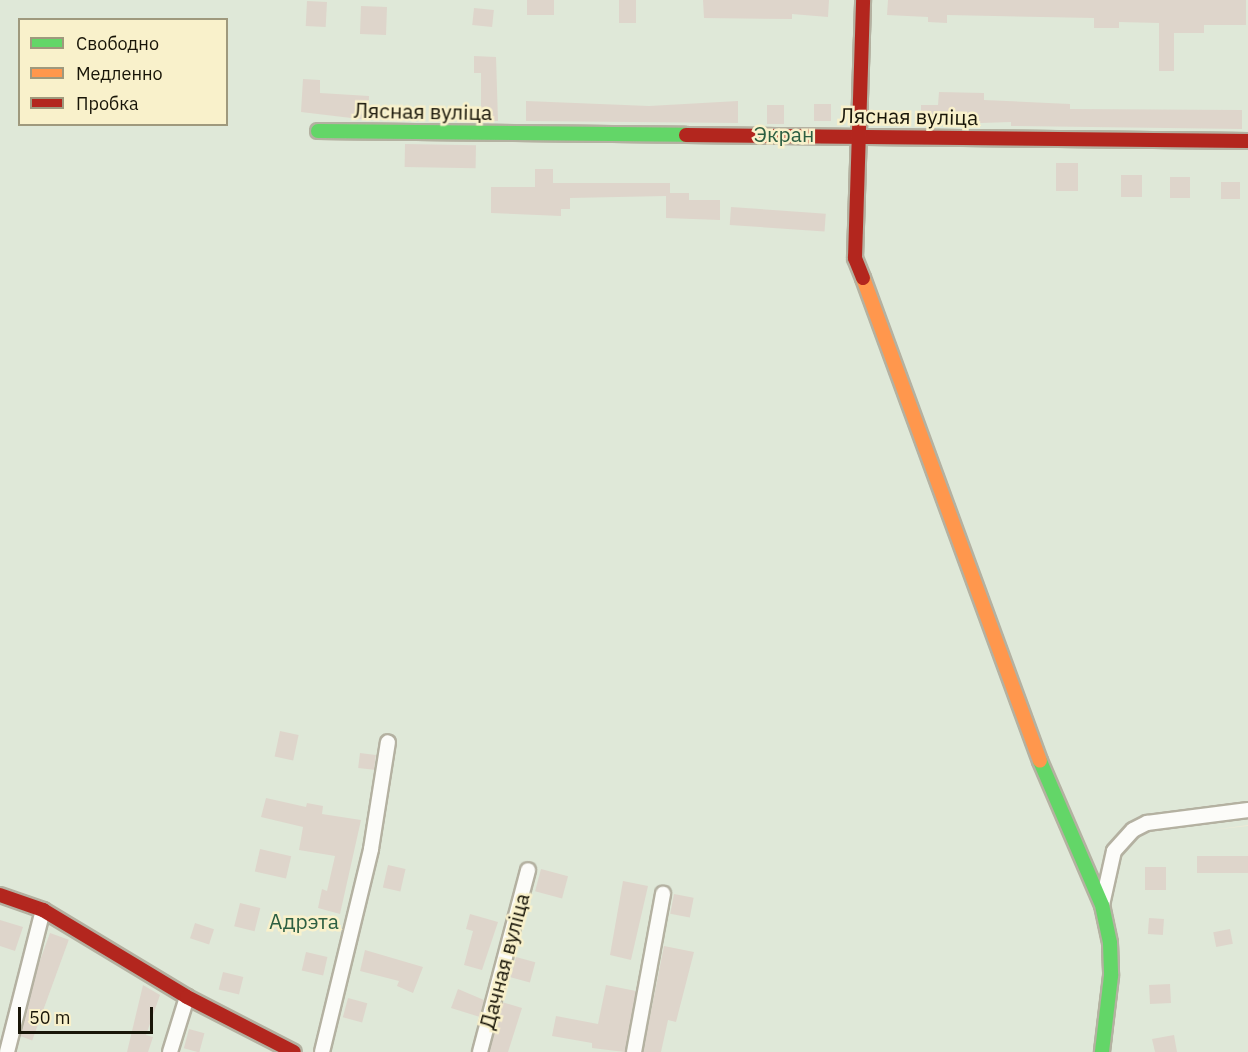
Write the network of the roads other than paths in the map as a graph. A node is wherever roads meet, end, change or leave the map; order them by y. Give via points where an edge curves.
1 (863, 0) edge
2 (318, 131) dead end
3 (858, 136) junction
4 (1248, 141) edge
5 (388, 742) dead end
6 (1248, 810) edge
7 (528, 870) dead end
8 (663, 894) dead end
9 (0, 895) edge
10 (1102, 905) junction
11 (43, 910) junction
12 (187, 997) junction
13 (7, 1052) edge
14 (170, 1052) edge
15 (294, 1052) edge
16 (322, 1052) edge
17 (480, 1052) edge
18 (634, 1052) edge
19 (1102, 1052) edge

1 - 3 street
2 - 3 street, Лясная вуліца
3 - 4 street, Лясная вуліца
3 - 10 street via 855,258 1049,784
5 - 16 street via 371,849
6 - 10 street via 1147,823 1133,830 1114,851
7 - 17 street, Дачная вуліца
8 - 18 street
9 - 11 street
10 - 19 street via 1110,943 1111,976
11 - 12 street
11 - 13 street
12 - 14 street
12 - 15 street

